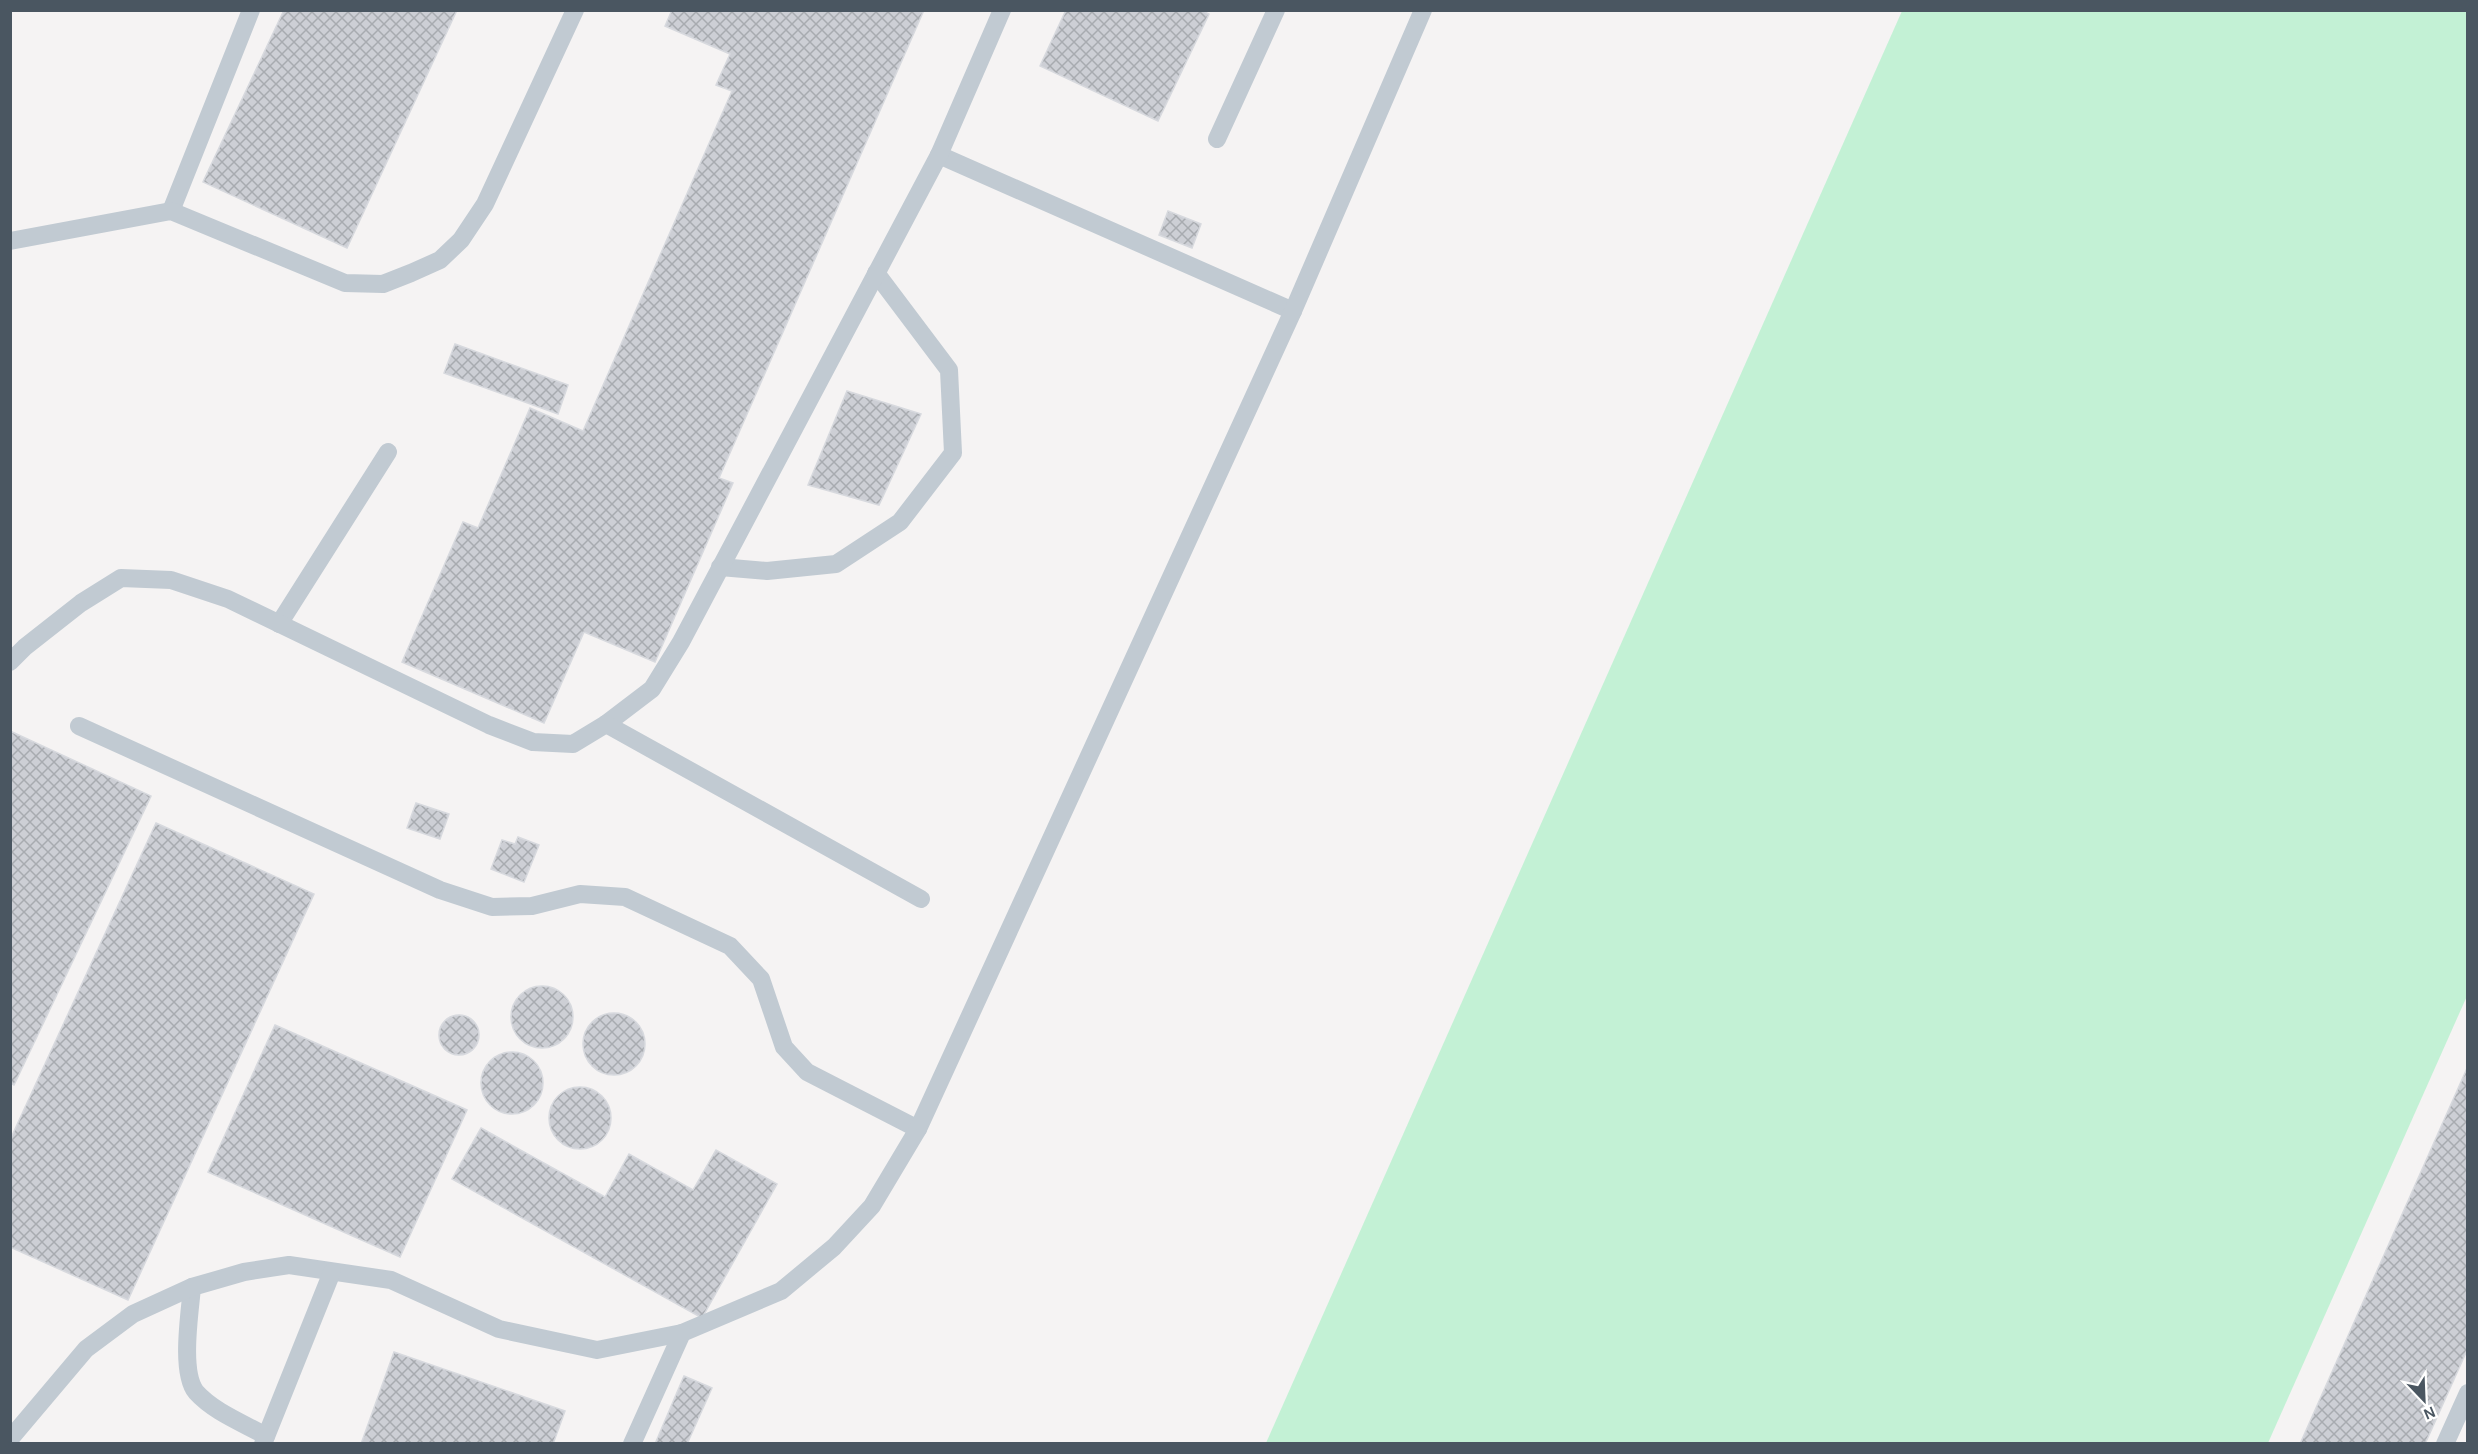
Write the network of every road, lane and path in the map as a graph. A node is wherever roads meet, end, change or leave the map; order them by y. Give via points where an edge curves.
1 (251, 10) edge
2 (575, 10) edge
3 (1002, 10) edge
4 (1276, 10) edge
5 (1423, 10) edge
6 (1216, 139) dead end
7 (939, 155) junction
8 (171, 211) junction
9 (10, 241) edge
10 (876, 273) junction
11 (1293, 311) junction
12 (388, 452) dead end
13 (720, 567) junction
14 (279, 624) junction
15 (10, 662) edge
16 (606, 724) junction
17 (79, 726) dead end
18 (921, 899) dead end
19 (918, 1129) junction
20 (332, 1272) junction
21 (192, 1287) junction
22 (682, 1333) junction
23 (2468, 1393) edge
24 (10, 1439) edge
25 (265, 1440) edge
26 (632, 1443) edge
27 (2445, 1443) edge

1 - 8 lane
2 - 8 lane via 485,204 461,240 440,260 382,284 345,282
3 - 7 lane
4 - 6 lane
5 - 11 lane
7 - 10 lane
7 - 11 lane
8 - 9 lane
10 - 13 lane
10 - 13 lane via 949,370 953,453 900,522 836,564 767,571
11 - 19 lane
12 - 14 lane
13 - 16 lane via 652,689
14 - 15 lane via 228,599 171,580 121,579 81,603
14 - 16 lane via 489,725 533,742 573,744
16 - 18 lane
17 - 19 lane via 440,890 492,907 532,906 580,894 625,897 730,946 761,979 784,1047 807,1071
19 - 22 lane via 872,1206 834,1247 780,1291
20 - 21 lane via 289,1265 244,1272
20 - 22 lane via 391,1280 499,1329 597,1350
20 - 25 lane
21 - 24 lane via 133,1314 86,1349
21 - 25 lane via 187,1361 195,1390 212,1406
22 - 26 lane
23 - 27 lane

